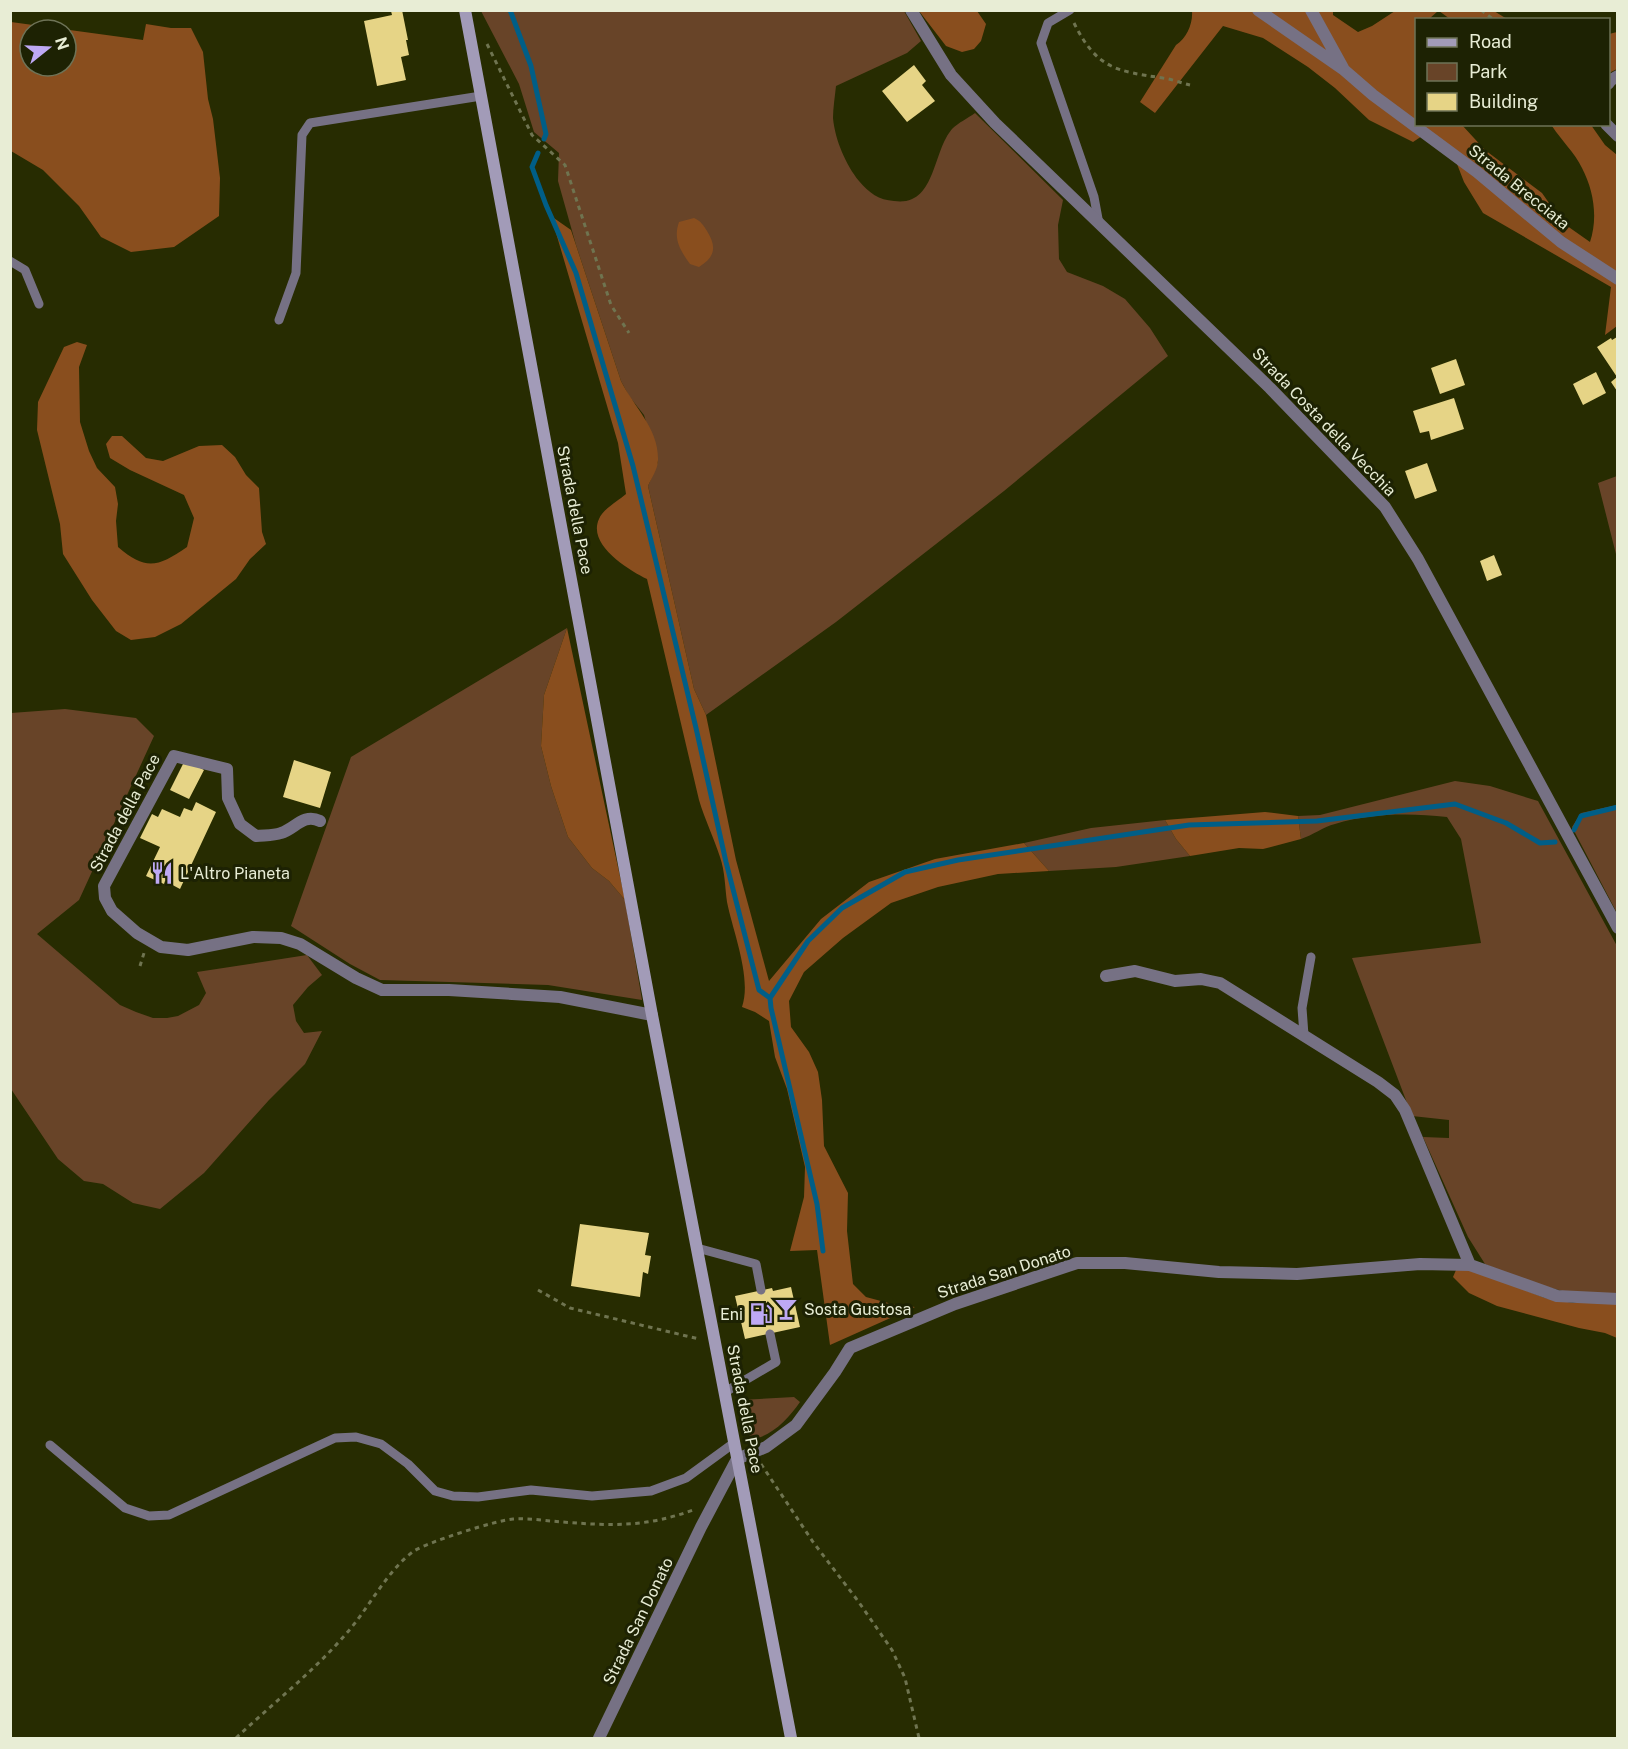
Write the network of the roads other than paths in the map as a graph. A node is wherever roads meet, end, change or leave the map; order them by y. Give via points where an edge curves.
1 (465, 10) edge
2 (910, 10) edge
3 (1258, 10) edge
4 (1311, 10) edge
5 (1069, 11) edge
6 (1343, 69) junction
7 (482, 96) junction
8 (1099, 224) junction
9 (10, 261) edge
10 (1617, 279) edge
11 (39, 304) dead end
12 (279, 320) dead end
13 (320, 820) dead end
14 (1617, 928) edge
15 (1311, 957) dead end
16 (1106, 976) dead end
17 (652, 1015) junction
18 (1304, 1035) junction
19 (697, 1248) junction
20 (1470, 1265) junction
21 (761, 1290) dead end
22 (1617, 1299) edge
23 (770, 1334) dead end
24 (725, 1392) junction
25 (734, 1443) junction
26 (50, 1445) dead end
27 (737, 1459) junction
28 (599, 1738) edge
29 (791, 1738) edge

1 - 7 street, Strada della Pace
2 - 8 street, Strada Costa della Vecchia via 951,75 994,123
3 - 6 street, Strada Brecciata
4 - 6 street
5 - 8 lane via 1048,23 1041,43 1094,197
6 - 10 street, Strada Brecciata via 1561,242
7 - 12 lane via 310,123 302,135 296,273
7 - 17 street, Strada della Pace
8 - 14 street, Strada Costa della Vecchia via 1270,388 1385,507 1418,559
9 - 11 lane via 25,270
13 - 17 street, Strada della Pace via 303,820 281,833 256,836 240,824 228,798 227,769 174,756 104,886 105,898 112,911 137,933 161,947 188,950 253,937 281,938 300,944 382,990 560,997
15 - 18 lane via 1302,1008
16 - 18 street via 1135,971 1174,981 1201,979 1220,983
17 - 19 street, Strada della Pace
18 - 20 street via 1395,1095 1405,1110
19 - 21 lane via 756,1264
19 - 24 street, Strada della Pace
20 - 22 street, Strada San Donato via 1557,1296
20 - 27 street, Strada San Donato via 1420,1264 1297,1274 1077,1263 955,1304 850,1348 796,1425 766,1447
23 - 24 lane via 776,1362
24 - 25 street, Strada della Pace
25 - 26 lane via 686,1478 651,1491 592,1496 531,1490 462,1497 435,1491 381,1444 356,1437 335,1438 169,1515 148,1516 125,1508
25 - 27 street, Strada della Pace
27 - 28 street, Strada San Donato
27 - 29 street, Strada della Pace

